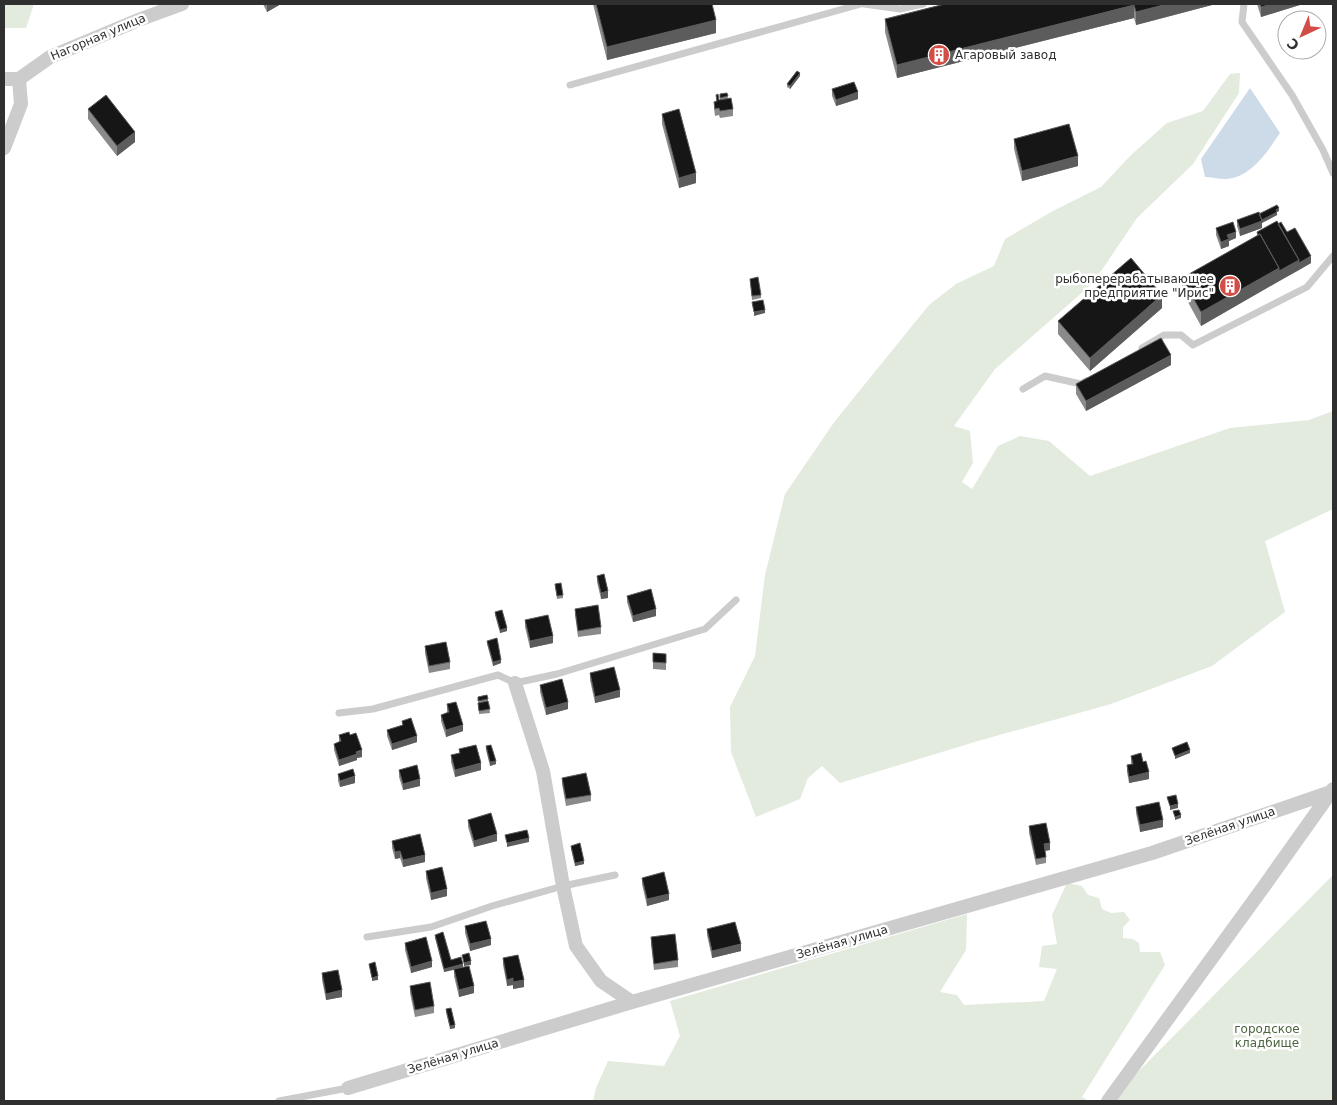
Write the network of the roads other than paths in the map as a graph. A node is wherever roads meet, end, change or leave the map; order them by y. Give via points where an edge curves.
1 (182, 4) edge
2 (862, 4) edge
3 (924, 4) edge
4 (1244, 4) edge
5 (4, 79) edge
6 (18, 79) junction
7 (570, 85) dead end
8 (4, 148) edge
9 (1333, 173) edge
10 (1333, 256) edge
11 (1139, 350) edge
12 (1089, 379) edge
13 (1023, 389) dead end
14 (736, 600) dead end
15 (515, 683) junction
16 (340, 713) dead end
17 (1332, 790) edge
18 (615, 875) dead end
19 (563, 886) junction
20 (366, 938) dead end
21 (632, 1002) junction
22 (348, 1088) joint
23 (279, 1101) edge
24 (1108, 1101) edge

1 - 6 street, Нагорная улица via 50,56
2 - 3 lane via 900,9
2 - 7 lane
4 - 9 lane via 1242,22 1292,95
5 - 6 street
6 - 8 street via 21,104
10 - 11 lane via 1308,287 1193,345 1181,335 1164,335
12 - 13 lane via 1081,384 1045,376
14 - 15 lane via 704,629 557,674
15 - 16 lane via 498,675 373,710
15 - 19 street via 543,771
17 - 21 street, Зелёная улица via 1152,853
17 - 24 street
18 - 19 lane
19 - 20 lane via 431,927
19 - 21 street via 576,946 600,981
21 - 22 street, Зелёная улица
22 - 23 lane

